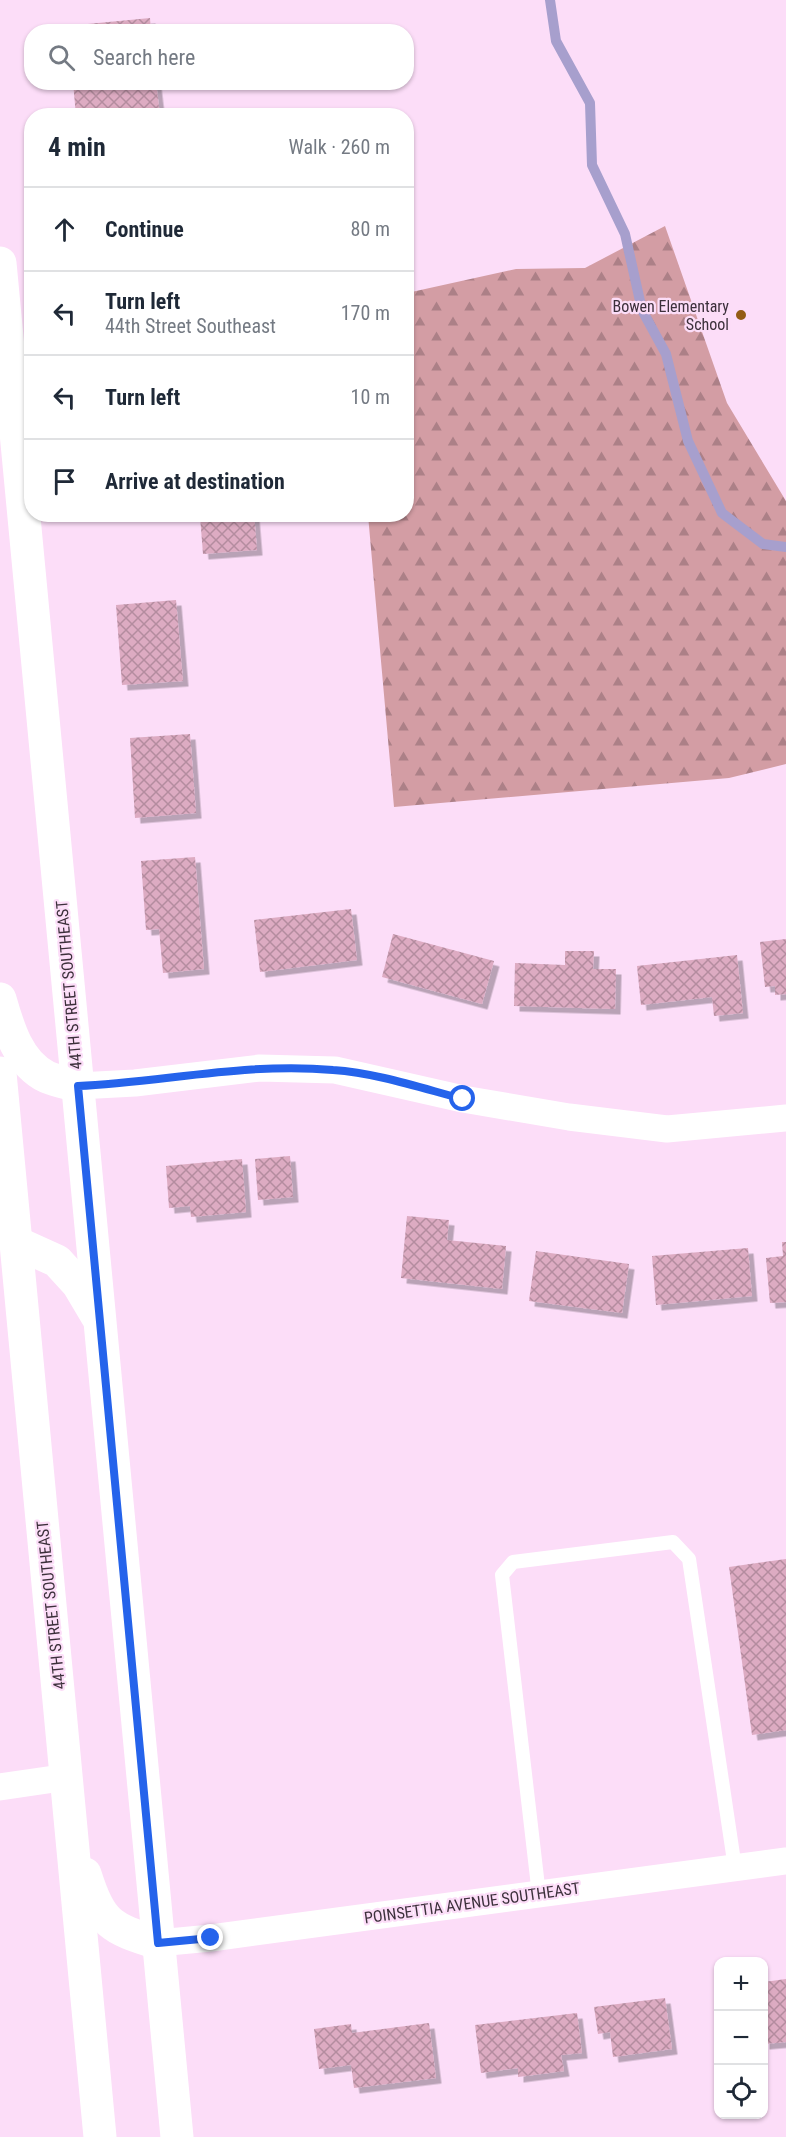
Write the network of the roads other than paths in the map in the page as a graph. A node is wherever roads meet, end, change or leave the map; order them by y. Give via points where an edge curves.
1 (0, 263) edge
2 (5, 365) edge
3 (0, 999) edge
4 (0, 1073) edge
5 (78, 1086) junction
6 (786, 1118) edge
7 (7, 1243) edge
8 (100, 1323) junction
9 (68, 1777) junction
10 (0, 1787) edge
11 (73, 1838) junction
12 (786, 1861) edge
13 (735, 1868) junction
14 (538, 1895) junction
15 (158, 1943) junction
16 (100, 2137) edge
17 (177, 2137) edge

1 - 2 main road, 44TH STREET SOUTHEAST
2 - 5 main road, 44TH STREET SOUTHEAST
3 - 5 main road via 10,1033 22,1054 45,1076
4 - 7 main road, 44TH STREET SOUTHEAST
5 - 6 street via 261,1068 335,1070 463,1099 668,1129
5 - 8 main road, 44TH STREET SOUTHEAST
7 - 8 main road via 57,1261 78,1284
7 - 9 main road, 44TH STREET SOUTHEAST
8 - 15 main road, 44TH STREET SOUTHEAST
9 - 10 street
9 - 11 main road, 44TH STREET SOUTHEAST
11 - 15 main road via 92,1896 104,1916 119,1931
11 - 16 main road, 44TH STREET SOUTHEAST
12 - 13 street, POINSETTIA AVENUE SOUTHEAST
13 - 14 street, POINSETTIA AVENUE SOUTHEAST
13 - 14 lane via 689,1559 673,1542 513,1562 502,1575
14 - 15 street, POINSETTIA AVENUE SOUTHEAST
15 - 17 main road, 44TH STREET SOUTHEAST

